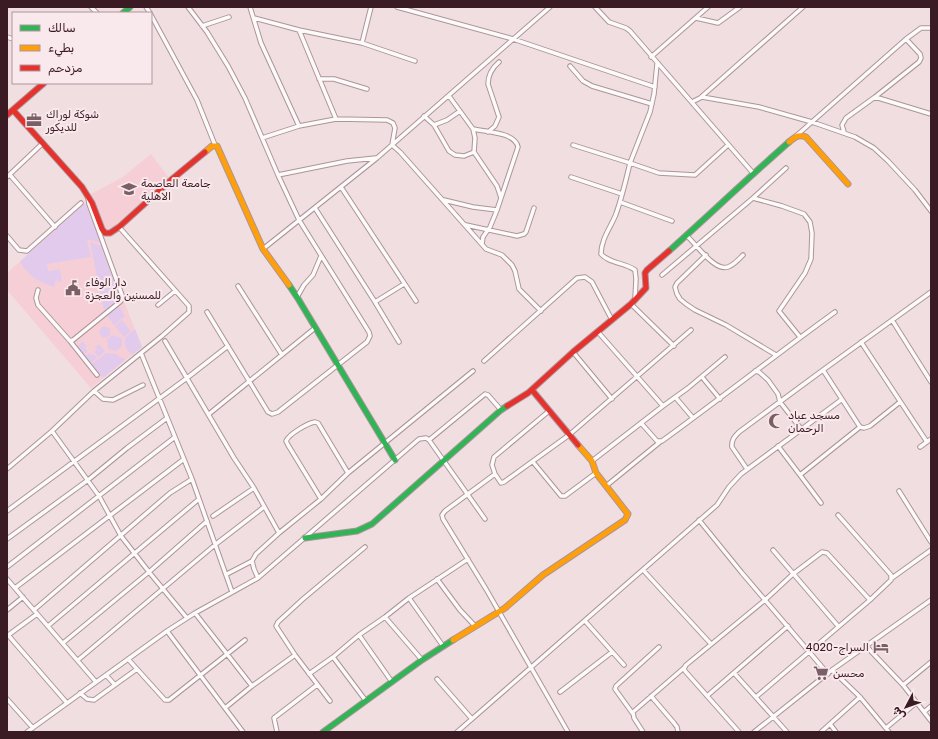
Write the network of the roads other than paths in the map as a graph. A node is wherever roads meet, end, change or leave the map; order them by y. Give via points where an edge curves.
1 (188, 7) edge
2 (250, 7) edge
3 (371, 7) edge
4 (397, 7) edge
5 (542, 7) edge
6 (550, 7) edge
7 (595, 7) edge
8 (708, 7) edge
9 (740, 7) edge
10 (803, 7) edge
11 (546, 11) junction
12 (229, 17) dead end
13 (152, 18) edge
14 (254, 18) junction
15 (696, 18) junction
16 (202, 26) junction
17 (931, 28) edge
18 (299, 30) junction
19 (513, 39) junction
20 (906, 39) junction
21 (362, 43) junction
22 (651, 57) junction
23 (415, 61) dead end
24 (499, 62) dead end
25 (657, 64) junction
26 (570, 66) dead end
27 (319, 79) junction
28 (43, 84) edge
29 (655, 87) junction
30 (367, 89) dead end
31 (449, 96) junction
32 (702, 97) junction
33 (875, 97) junction
34 (692, 102) junction
35 (652, 104) junction
36 (13, 110) junction
37 (460, 110) junction
38 (931, 114) edge
39 (7, 116) edge
40 (424, 116) junction
41 (336, 119) junction
42 (812, 122) junction
43 (434, 125) junction
44 (299, 126) junction
45 (473, 129) junction
46 (488, 132) junction
47 (844, 132) junction
48 (796, 136) junction
49 (262, 138) junction
50 (43, 143) junction
51 (215, 145) junction
52 (392, 145) junction
53 (574, 145) dead end
54 (728, 145) junction
55 (474, 152) junction
56 (377, 158) junction
57 (630, 163) junction
58 (786, 168) dead end
59 (753, 173) junction
60 (278, 175) junction
61 (8, 176) edge
62 (571, 177) dead end
63 (848, 184) dead end
64 (341, 186) junction
65 (622, 194) junction
66 (88, 197) junction
67 (753, 198) junction
68 (501, 199) junction
69 (444, 200) junction
70 (620, 202) junction
71 (81, 203) dead end
72 (316, 208) junction
73 (534, 208) dead end
74 (497, 210) junction
75 (931, 211) edge
76 (299, 220) junction
77 (672, 221) dead end
78 (465, 225) junction
79 (55, 227) junction
80 (119, 227) junction
81 (487, 230) junction
82 (7, 236) edge
83 (686, 236) junction
84 (482, 244) junction
85 (697, 245) junction
86 (262, 249) junction
87 (706, 255) junction
88 (744, 255) dead end
89 (321, 256) junction
90 (662, 275) dead end
91 (404, 284) junction
92 (238, 286) dead end
93 (38, 290) dead end
94 (175, 291) junction
95 (930, 294) edge
96 (297, 297) junction
97 (416, 301) dead end
98 (376, 302) junction
99 (633, 302) junction
100 (158, 305) dead end
101 (541, 311) junction
102 (207, 312) dead end
103 (835, 312) dead end
104 (612, 320) junction
105 (892, 320) junction
106 (315, 328) junction
107 (691, 330) dead end
108 (598, 332) junction
109 (800, 337) junction
110 (70, 341) junction
111 (165, 341) dead end
112 (399, 342) dead end
113 (861, 342) junction
114 (228, 346) junction
115 (674, 346) junction
116 (141, 352) junction
117 (573, 352) junction
118 (282, 354) junction
119 (776, 355) junction
120 (724, 358) dead end
121 (484, 361) dead end
122 (338, 365) junction
123 (823, 370) junction
124 (473, 371) dead end
125 (755, 371) junction
126 (97, 375) dead end
127 (637, 377) junction
128 (702, 377) junction
129 (187, 378) junction
130 (249, 381) junction
131 (931, 382) edge
132 (143, 385) dead end
133 (532, 390) junction
134 (94, 391) junction
135 (676, 398) junction
136 (160, 399) junction
137 (612, 399) junction
138 (720, 399) junction
139 (841, 400) junction
140 (780, 402) junction
141 (900, 402) junction
142 (663, 406) junction
143 (501, 410) junction
144 (549, 411) junction
145 (209, 414) junction
146 (167, 418) junction
147 (693, 418) junction
148 (641, 423) junction
149 (860, 426) junction
150 (802, 430) junction
151 (52, 431) junction
152 (569, 435) junction
153 (175, 437) junction
154 (931, 439) edge
155 (430, 440) junction
156 (660, 442) junction
157 (927, 442) junction
158 (385, 443) junction
159 (778, 446) junction
160 (920, 447) dead end
161 (184, 459) junction
162 (396, 460) junction
163 (443, 461) junction
164 (592, 461) junction
165 (75, 462) junction
166 (533, 462) junction
167 (7, 469) edge
168 (747, 469) junction
169 (596, 473) junction
170 (348, 474) junction
171 (495, 474) junction
172 (800, 475) junction
173 (192, 479) junction
174 (88, 480) junction
175 (606, 486) junction
176 (254, 488) junction
177 (899, 491) dead end
178 (468, 495) junction
179 (98, 496) junction
180 (199, 499) junction
181 (321, 499) junction
182 (821, 503) dead end
183 (264, 507) junction
184 (7, 511) edge
185 (838, 514) dead end
186 (213, 516) dead end
187 (110, 517) junction
188 (485, 519) dead end
189 (699, 520) junction
190 (207, 521) junction
191 (279, 533) junction
192 (121, 536) junction
193 (305, 538) junction
194 (7, 539) edge
195 (931, 542) edge
196 (216, 544) junction
197 (365, 547) dead end
198 (773, 550) dead end
199 (931, 550) edge
200 (134, 554) junction
201 (468, 559) junction
202 (252, 561) junction
203 (7, 567) edge
204 (643, 570) junction
205 (149, 572) junction
206 (227, 574) junction
207 (793, 574) junction
208 (258, 578) junction
209 (892, 578) junction
210 (7, 580) edge
211 (437, 580) junction
212 (15, 588) junction
213 (163, 589) junction
214 (232, 592) junction
215 (23, 597) junction
216 (409, 598) junction
217 (765, 600) junction
218 (870, 600) junction
219 (931, 600) edge
220 (7, 610) edge
221 (34, 610) junction
222 (499, 611) junction
223 (195, 613) junction
224 (37, 614) junction
225 (385, 617) junction
226 (187, 618) junction
227 (585, 621) junction
228 (48, 626) junction
229 (474, 626) junction
230 (788, 626) junction
231 (838, 626) junction
232 (167, 631) junction
233 (359, 635) junction
234 (7, 636) edge
235 (245, 640) dead end
236 (63, 643) junction
237 (711, 644) junction
238 (443, 646) junction
239 (866, 646) junction
240 (659, 647) dead end
241 (612, 652) junction
242 (809, 652) junction
243 (228, 655) junction
244 (295, 655) junction
245 (333, 656) junction
246 (128, 659) junction
247 (78, 660) junction
248 (422, 660) junction
249 (931, 662) edge
250 (624, 665) dead end
251 (530, 667) junction
252 (685, 667) junction
253 (137, 669) junction
254 (832, 670) junction
255 (734, 673) junction
256 (106, 674) junction
257 (309, 674) junction
258 (828, 674) junction
259 (200, 676) junction
260 (437, 679) dead end
261 (96, 682) junction
262 (392, 682) junction
263 (115, 685) junction
264 (317, 685) junction
265 (252, 686) junction
266 (902, 686) junction
267 (560, 692) dead end
268 (80, 693) junction
269 (651, 696) junction
270 (707, 696) junction
271 (756, 697) junction
272 (860, 697) junction
273 (7, 699) edge
274 (366, 700) junction
275 (330, 701) dead end
276 (67, 703) junction
277 (916, 703) junction
278 (931, 706) edge
279 (226, 708) junction
280 (924, 712) junction
281 (633, 714) junction
282 (774, 718) junction
283 (472, 719) junction
284 (931, 721) edge
285 (830, 724) junction
286 (32, 728) junction
287 (886, 728) junction
288 (26, 732) edge
289 (243, 732) edge
290 (277, 732) edge
291 (323, 732) edge
292 (457, 732) edge
293 (568, 732) edge
294 (643, 732) edge
295 (678, 732) edge
296 (739, 732) edge
297 (754, 732) edge
298 (787, 732) edge
299 (821, 732) edge
300 (836, 732) edge
301 (889, 732) edge

1 - 16 street
2 - 14 street
3 - 21 street
4 - 19 street
5 - 11 street
6 - 11 street
7 - 22 street via 609,22 629,30
8 - 15 street
9 - 15 street via 718,23
10 - 32 street
11 - 19 street
12 - 16 street
13 - 51 street via 197,100
14 - 18 street
14 - 44 street via 261,43
15 - 22 street
16 - 49 street via 228,66
17 - 20 street via 921,28
18 - 21 street
18 - 27 street
19 - 29 street
19 - 31 street
20 - 33 street via 920,54 919,62
20 - 42 street
21 - 23 street
22 - 25 street
24 - 46 street via 490,72 488,84 499,117 495,126
25 - 29 street
25 - 34 street
26 - 35 street via 583,81 592,86
27 - 30 street via 334,79
27 - 41 street
28 - 36 street
29 - 35 street
31 - 37 street
31 - 40 street
32 - 34 street
32 - 42 street via 760,107
33 - 38 street
33 - 47 street via 843,121
34 - 54 street
35 - 57 street
36 - 39 street
36 - 50 street
37 - 43 street via 447,120
37 - 45 street
40 - 43 street
40 - 52 street
41 - 44 street
41 - 52 street via 391,121 395,128
42 - 47 street
42 - 48 street
43 - 55 street via 449,151 464,156
44 - 49 street
45 - 46 street
45 - 55 street
46 - 68 street via 512,137 518,147
47 - 75 street via 879,153 915,190
48 - 59 street
48 - 63 street via 806,137
49 - 60 street
50 - 61 street
50 - 66 street via 77,180
51 - 80 street via 170,180
51 - 86 street via 219,148
52 - 56 street
52 - 69 street
53 - 57 street
54 - 57 street via 695,176 659,173
54 - 59 street
55 - 68 street via 497,186
56 - 60 street via 341,162
56 - 64 street
57 - 65 street
58 - 67 street
59 - 83 street
60 - 76 street
61 - 79 street
62 - 65 street
64 - 72 street
64 - 91 street
65 - 70 street
66 - 80 street via 105,233
66 - 110 street via 88,204 122,299
67 - 85 street
67 - 109 street via 804,214 810,222 811,259 805,273 779,311
68 - 74 street
69 - 74 street
69 - 78 street
70 - 77 street
70 - 99 street via 600,245 600,254 606,260 635,270
71 - 79 street
72 - 76 street
72 - 98 street
73 - 81 street via 524,234 517,236
74 - 81 street
76 - 86 street
76 - 89 street
78 - 81 street
78 - 84 street
79 - 82 street via 27,251 19,250
80 - 94 street
81 - 84 street
83 - 85 street
83 - 99 street via 645,273 646,288
84 - 101 street via 488,250 502,255 512,266 519,289
85 - 87 street
85 - 90 street
86 - 96 street
87 - 88 street via 713,264 725,268
87 - 119 street via 677,283 676,290 680,299
89 - 96 street via 313,275
89 - 122 street via 370,336 367,342
91 - 97 street
91 - 98 street
92 - 118 street
93 - 110 street via 38,305
94 - 100 street
94 - 116 street via 189,306 189,312
95 - 105 street
96 - 106 street
98 - 112 street
99 - 104 street
99 - 115 street
101 - 104 street via 577,278 585,277 592,282
101 - 121 street
102 - 114 street
103 - 109 street
104 - 108 street
105 - 113 street
105 - 131 street
106 - 118 street
106 - 122 street
107 - 115 street
108 - 117 street
108 - 127 street
109 - 119 street
110 - 126 street
111 - 129 street
113 - 123 street
113 - 141 street
114 - 129 street
114 - 130 street
115 - 127 street
116 - 134 street
116 - 136 street
117 - 133 street
117 - 137 street
118 - 130 street
119 - 125 street
120 - 128 street
122 - 130 street via 272,414 268,412
122 - 158 street
123 - 139 street
123 - 140 street
124 - 158 street
125 - 138 street
125 - 140 street via 768,380 778,394
127 - 137 street
127 - 142 street
128 - 135 street
128 - 138 street
129 - 136 street
129 - 145 street
130 - 145 street
132 - 134 street via 113,400 103,399
133 - 143 street
133 - 144 street
134 - 151 street
135 - 142 street
135 - 147 street
136 - 146 street
136 - 165 street
137 - 152 street
138 - 147 street
139 - 149 street
139 - 150 street
140 - 150 street
140 - 168 street via 734,438 732,447
141 - 149 street via 870,426
141 - 157 street
142 - 148 street
143 - 155 street via 485,394
143 - 163 street
144 - 152 street
144 - 171 street via 494,457 492,465
145 - 176 street
146 - 153 street
146 - 174 street
147 - 156 street
148 - 156 street
148 - 164 street
149 - 172 street
150 - 159 street
151 - 165 street
151 - 167 street
152 - 164 street
152 - 166 street
153 - 161 street
153 - 179 street
154 - 157 street
155 - 162 street via 419,439
155 - 163 street
156 - 175 street
157 - 160 street
158 - 162 street
158 - 170 street
159 - 168 street
159 - 172 street
161 - 173 street
161 - 187 street
162 - 193 street
163 - 178 street
163 - 193 street via 368,527 357,531
164 - 169 street
165 - 174 street
165 - 184 street
166 - 169 street via 561,496 565,496
166 - 171 street via 501,483
168 - 189 street via 734,481 717,505
169 - 175 street
170 - 181 street
170 - 181 street via 318,423 310,422 288,437 288,445
171 - 178 street
172 - 182 street
173 - 180 street
173 - 192 street via 170,494
174 - 179 street
174 - 194 street
175 - 222 street via 628,514 626,520 543,576
176 - 183 street
176 - 186 street
177 - 195 street
178 - 188 street
178 - 201 street via 442,515
179 - 187 street
179 - 203 street
180 - 190 street
180 - 200 street
181 - 191 street
183 - 191 street
183 - 196 street
185 - 209 street
187 - 192 street
187 - 212 street
189 - 204 street
189 - 217 street
190 - 196 street
190 - 205 street
191 - 202 street
192 - 200 street
192 - 221 street
193 - 208 street
196 - 206 street
196 - 213 street
197 - 244 street via 278,622 277,630
198 - 207 street
199 - 209 street
200 - 205 street
200 - 228 street
201 - 211 street
201 - 222 street
202 - 206 street
202 - 208 street
204 - 227 street
204 - 237 street
205 - 213 street
205 - 236 street
206 - 214 street
207 - 217 street
207 - 218 street via 820,553 825,552
207 - 231 street
208 - 214 street
209 - 218 street
210 - 212 street
211 - 216 street
211 - 229 street
212 - 215 street
213 - 226 street
213 - 247 street
214 - 223 street
215 - 220 street
215 - 221 street
216 - 225 street
216 - 238 street
217 - 230 street
217 - 237 street
218 - 231 street
219 - 239 street
221 - 224 street
222 - 229 street
222 - 251 street
223 - 226 street
223 - 243 street
224 - 228 street
224 - 234 street
225 - 233 street
225 - 248 street
226 - 232 street
227 - 241 street
227 - 251 street
228 - 236 street
229 - 238 street
230 - 242 street
230 - 255 street
231 - 242 street
232 - 246 street
232 - 259 street
233 - 245 street
233 - 262 street
234 - 276 street
235 - 243 street
236 - 247 street
237 - 252 street
238 - 248 street
239 - 254 street
239 - 266 street
240 - 281 street via 616,686 615,689
241 - 250 street
241 - 267 street
242 - 258 street
242 - 271 street
243 - 259 street
243 - 265 street
244 - 257 street
244 - 265 street
245 - 257 street
245 - 274 street
246 - 253 street
246 - 256 street
247 - 261 street
248 - 262 street
249 - 266 street
251 - 283 street
251 - 293 street
252 - 269 street
252 - 270 street
253 - 259 street via 168,701
253 - 263 street
254 - 258 street
254 - 272 street
255 - 270 street
255 - 271 street
256 - 261 street
256 - 263 street
257 - 264 street
258 - 282 street
259 - 279 street
260 - 283 street
261 - 268 street
262 - 274 street
263 - 268 street via 92,701
264 - 275 street
264 - 290 street via 274,718
265 - 279 street
266 - 277 street
268 - 276 street
269 - 281 street via 634,710
269 - 295 street via 677,727
270 - 296 street
271 - 282 street
272 - 285 street
272 - 287 street
273 - 286 street
274 - 291 street
276 - 286 street
277 - 280 street
277 - 287 street
278 - 280 street
279 - 289 street
280 - 284 street
281 - 294 street
282 - 297 street
282 - 298 street
283 - 292 street
285 - 299 street
285 - 300 street
286 - 288 street
287 - 301 street

